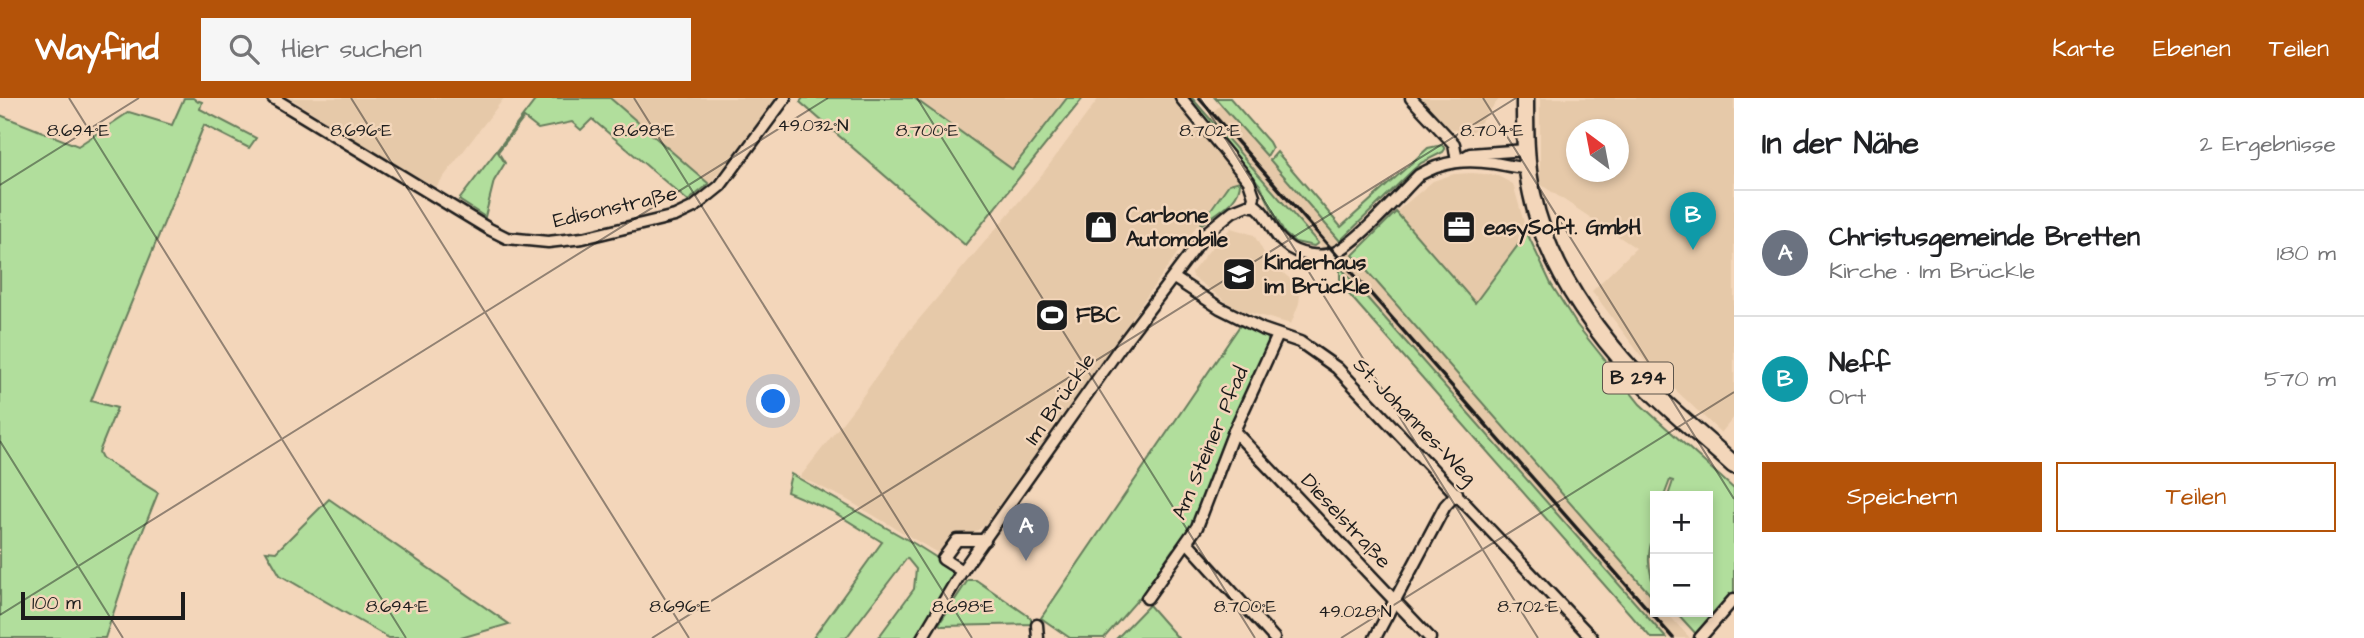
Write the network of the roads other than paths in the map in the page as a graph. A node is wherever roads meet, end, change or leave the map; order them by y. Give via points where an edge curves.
1 (273, 98) edge
2 (785, 98) edge
3 (1181, 98) edge
4 (1411, 98) edge
5 (1525, 98) edge
6 (1526, 150) junction
7 (1457, 161) junction
8 (1527, 168) junction
9 (1252, 206) junction
10 (1174, 278) junction
11 (1278, 335) junction
12 (1234, 431) junction
13 (1734, 465) edge
14 (1457, 493) junction
15 (985, 540) junction
16 (1187, 542) junction
17 (962, 571) junction
18 (1147, 598) dead end
19 (1734, 599) edge
20 (1394, 601) junction
21 (1037, 625) dead end
22 (922, 638) edge
23 (1038, 638) edge
24 (1274, 638) edge
25 (1376, 638) edge
26 (1430, 638) edge
27 (1592, 638) edge
28 (1700, 638) edge

1 - 2 street, Edisonstraße via 489,229 507,238 548,243 653,222 694,207 720,186
3 - 9 street via 1249,181
4 - 7 street via 1454,144
5 - 6 main road, B 294
6 - 7 street via 1470,154
6 - 8 main road, B 294
7 - 8 street
7 - 9 street via 1419,176 1333,253 1292,249 1278,237 1262,211
8 - 13 main road, B 294 via 1550,252 1592,319 1635,374
9 - 10 street, Im Brückle via 1240,207 1207,232
10 - 11 street, St.-Johannes-Weg via 1220,308
10 - 15 street, Im Brückle
11 - 12 street, Am Steiner Pfad
11 - 14 street, St.-Johannes-Weg via 1300,342 1337,368
12 - 16 street, Am Steiner Pfad via 1198,527
12 - 20 street, Dieselstraße
14 - 20 street via 1445,506
14 - 27 street, St.-Johannes-Weg
15 - 17 street, Im Brückle
15 - 17 street via 957,540 943,559
16 - 18 street, Am Steiner Pfad
16 - 24 street
17 - 22 street, Im Brückle
19 - 28 street
20 - 25 street
20 - 26 street, Dieselstraße
21 - 23 street

